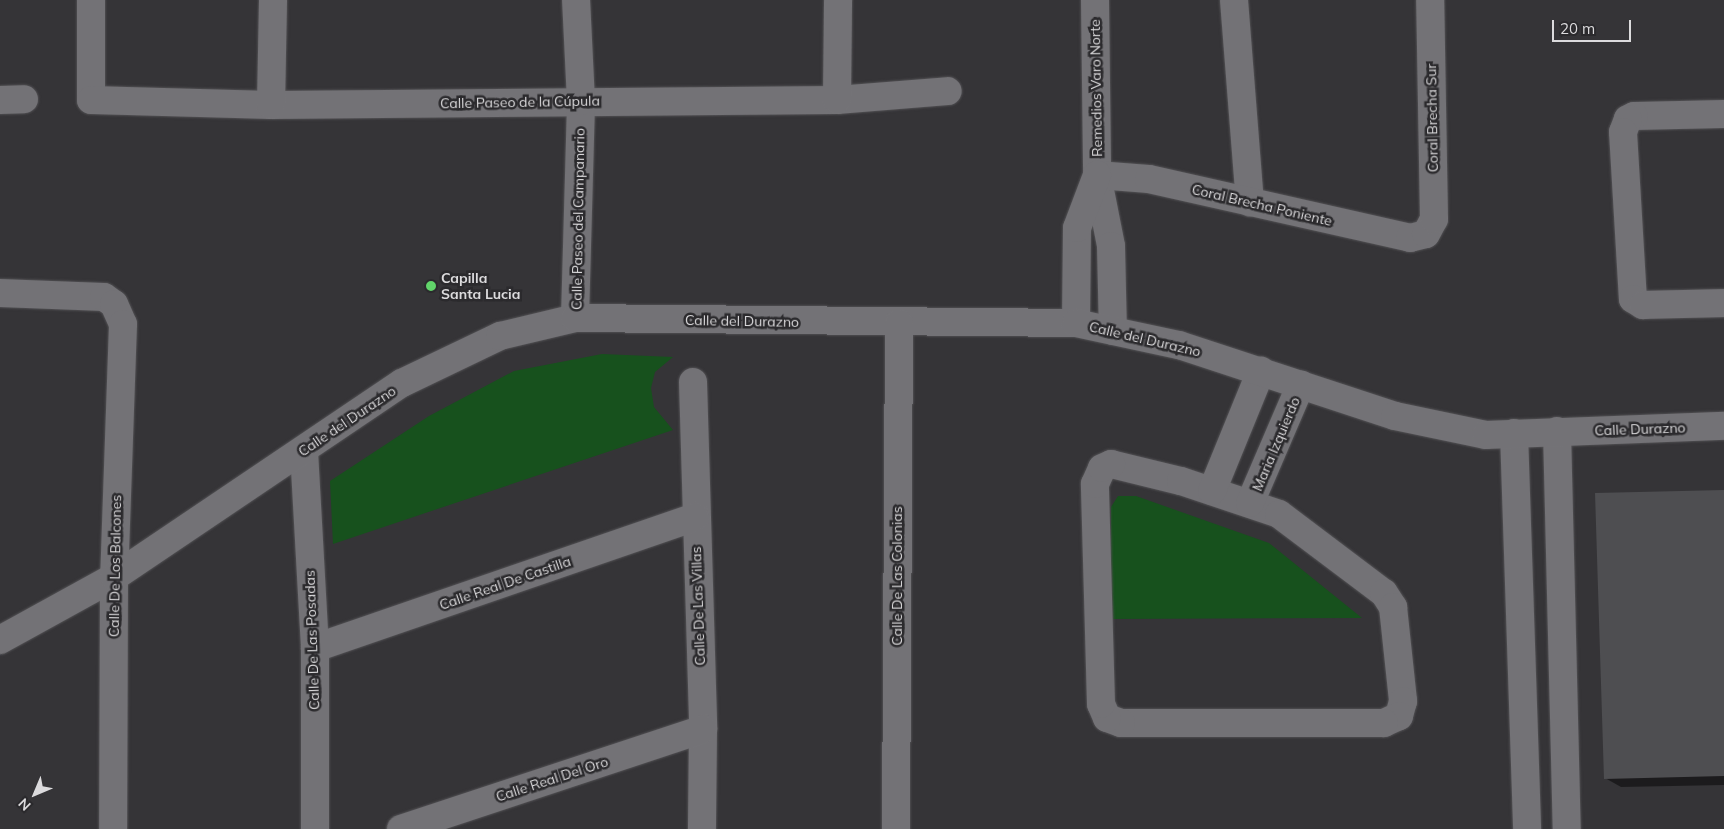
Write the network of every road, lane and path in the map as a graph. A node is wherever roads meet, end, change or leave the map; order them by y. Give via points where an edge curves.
1 (91, 0) edge
2 (273, 0) edge
3 (576, 0) edge
4 (838, 0) edge
5 (1095, 0) edge
6 (1234, 0) edge
7 (1430, 0) edge
8 (948, 91) dead end
9 (837, 100) junction
10 (581, 101) junction
11 (271, 105) junction
12 (1724, 114) edge
13 (1097, 175) junction
14 (1250, 202) junction
15 (1426, 234) joint
16 (0, 293) edge
17 (1724, 303) edge
18 (575, 318) junction
19 (899, 323) junction
20 (1076, 324) junction
21 (1113, 331) junction
22 (1261, 371) junction
23 (693, 382) dead end
24 (1301, 384) junction
25 (1724, 426) edge
26 (1557, 431) junction
27 (1514, 433) junction
28 (304, 451) junction
29 (1212, 491) junction
30 (1250, 503) junction
31 (695, 517) junction
32 (114, 577) junction
33 (0, 640) edge
34 (315, 648) junction
35 (703, 729) junction
36 (113, 829) edge
37 (315, 829) edge
38 (401, 829) edge
39 (702, 829) edge
40 (896, 829) edge
41 (1527, 829) edge
42 (1567, 829) edge

1 - 11 street, Calle Paseo de la Cúpula via 91,100
2 - 11 street
3 - 10 street, Calle Paseo del Campanario
4 - 9 street
5 - 13 street, Remedios Varo Norte
6 - 14 street
7 - 15 street, Coral Brecha Sur via 1434,219
8 - 9 street, Calle Paseo de la Cúpula
9 - 10 street, Calle Paseo de la Cúpula
10 - 11 street, Calle Paseo de la Cúpula
10 - 18 street, Calle Paseo del Campanario
12 - 17 street via 1640,116 1628,119 1623,132 1633,299 1643,305
13 - 14 street, Coral Brecha Poniente via 1149,179
13 - 20 street, Remedios Varo Norte via 1077,228
13 - 21 street, Remedios Varo Norte via 1111,246
14 - 15 street, Coral Brecha Poniente via 1410,238
16 - 32 street, Calle De Los Balcones via 104,297 114,304 123,324
18 - 19 street, Calle del Durazno
18 - 28 street, Calle del Durazno via 500,336 453,356 402,383
19 - 20 street, Calle del Durazno
19 - 40 street, Calle De Las Colonias
20 - 21 street, Calle del Durazno
21 - 22 street, Calle del Durazno via 1180,345
22 - 24 street, Calle del Durazno
22 - 29 street
23 - 31 street, Calle De Las Villas
24 - 27 street, Calle del Durazno via 1395,416 1486,435
24 - 30 street, Maria Izquierdo
25 - 26 street, Calle Durazno
26 - 27 street, Calle del Durazno
26 - 42 street
27 - 41 street
28 - 32 street, Calle del Durazno
28 - 34 street, Calle De Las Posadas
29 - 30 street
29 - 30 street via 1120,465 1102,468 1097,475 1101,704 1107,718 1121,723 1392,721 1399,716 1403,701 1392,607 1388,597 1279,514
31 - 34 street, Calle Real De Castilla
31 - 35 street, Calle De Las Villas
32 - 33 street, Calle del Durazno
32 - 36 street, Calle De Los Balcones
34 - 37 street, Calle De Las Posadas
35 - 38 street, Calle Real Del Oro
35 - 39 street, Calle De Las Villas

